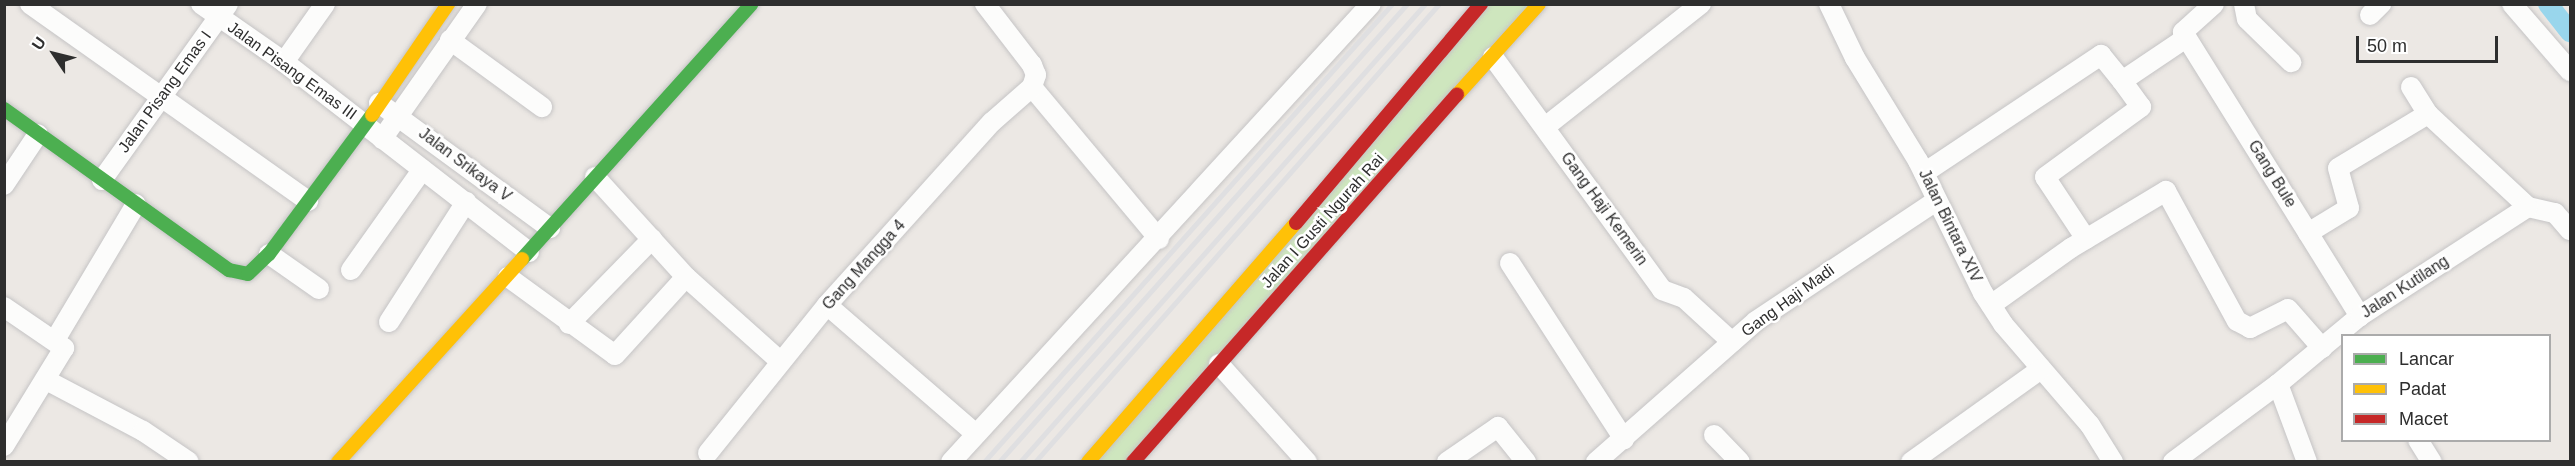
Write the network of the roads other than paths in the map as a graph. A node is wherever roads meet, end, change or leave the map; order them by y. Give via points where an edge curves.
1 (30, 4) edge
2 (201, 4) edge
3 (325, 4) edge
4 (448, 4) edge
5 (477, 4) edge
6 (752, 4) edge
7 (985, 4) edge
8 (1371, 4) edge
9 (1539, 4) edge
10 (1701, 4) edge
11 (1829, 4) edge
12 (2214, 4) edge
13 (2263, 4) edge
14 (2512, 4) edge
15 (1478, 7) edge
16 (223, 11) edge
17 (2246, 12) edge
18 (2185, 35) junction
19 (450, 40) junction
20 (1493, 57) junction
21 (284, 62) junction
22 (2291, 63) dead end
23 (2571, 71) edge
24 (2122, 81) junction
25 (1032, 87) junction
26 (2411, 87) dead end
27 (160, 99) junction
28 (379, 103) junction
29 (542, 106) dead end
30 (4, 109) edge
31 (2428, 114) junction
32 (398, 115) junction
33 (365, 125) junction
34 (1545, 128) junction
35 (38, 134) junction
36 (382, 139) junction
37 (422, 170) junction
38 (1924, 173) junction
39 (595, 177) junction
40 (102, 180) junction
41 (4, 185) edge
42 (308, 201) junction
43 (1936, 201) junction
44 (466, 202) junction
45 (136, 204) junction
46 (2528, 207) junction
47 (550, 228) junction
48 (2571, 230) edge
49 (2308, 233) junction
50 (652, 239) junction
51 (1160, 239) junction
52 (2086, 239) junction
53 (529, 252) junction
54 (269, 254) junction
55 (1510, 263) dead end
56 (351, 270) dead end
57 (508, 277) junction
58 (686, 277) junction
59 (319, 289) dead end
60 (828, 305) junction
61 (1991, 305) junction
62 (4, 307) edge
63 (388, 322) dead end
64 (569, 324) junction
65 (2353, 326) edge
66 (2341, 335) edge
67 (55, 340) junction
68 (1732, 342) junction
69 (2322, 348) junction
70 (780, 361) junction
71 (1219, 364) junction
72 (2041, 369) junction
73 (48, 381) junction
74 (2278, 384) junction
75 (976, 434) junction
76 (1714, 435) dead end
77 (1624, 439) junction
78 (2419, 442) edge
79 (4, 446) edge
80 (708, 453) dead end
81 (189, 462) edge
82 (338, 462) edge
83 (951, 462) edge
84 (1088, 462) edge
85 (1133, 462) edge
86 (1306, 462) edge
87 (1447, 462) edge
88 (1526, 462) edge
89 (1596, 462) edge
90 (1740, 462) edge
91 (1911, 462) edge
92 (2114, 462) edge
93 (2173, 462) edge
94 (2307, 462) edge
95 (2432, 462) edge

1 - 27 street
2 - 16 street, Jalan Pisang Emas III
3 - 21 street
4 - 28 street
5 - 19 street
6 - 39 street
7 - 25 street via 1032,64 1036,75
8 - 51 street via 1324,59 1230,155
9 - 20 street, Jalan I Gusti Ngurah Rai
10 - 34 street
11 - 38 street, Jalan Bintara XIV via 1855,58
12 - 18 street
13 - 17 street
14 - 23 street
15 - 20 street
15 - 84 street, Jalan I Gusti Ngurah Rai via 1215,320
16 - 21 street, Jalan Pisang Emas III
16 - 27 street, Jalan Pisang Emas I
17 - 22 street
18 - 24 street
18 - 49 street, Gang Bule
19 - 29 street
19 - 32 street
20 - 34 street, Gang Haji Kemerin
20 - 71 street, Jalan I Gusti Ngurah Rai via 1317,248
21 - 33 street, Jalan Pisang Emas III
24 - 38 street via 2101,55
24 - 52 street via 2141,107 2045,177
25 - 51 street
25 - 60 street, Gang Mangga 4 via 992,122
26 - 31 street
27 - 40 street, Jalan Pisang Emas I
27 - 42 street
28 - 32 street, Jalan Srikaya V
28 - 33 street
30 - 35 street
31 - 46 street
31 - 49 street via 2338,168 2349,208
32 - 36 street
32 - 47 street, Jalan Srikaya V
33 - 36 street, Jalan Srikaya V
33 - 42 street
34 - 68 street, Gang Haji Kemerin via 1662,290 1684,298
35 - 40 street
35 - 41 street
36 - 37 street, Jalan Srikaya V
37 - 44 street, Jalan Srikaya V
37 - 56 street
38 - 43 street, Jalan Bintara XIV
39 - 47 street
39 - 50 street
40 - 45 street
42 - 54 street
43 - 61 street, Jalan Bintara XIV via 1963,259
43 - 68 street, Gang Haji Madi via 1756,321
44 - 53 street, Jalan Srikaya V
44 - 63 street
45 - 54 street via 238,275 255,270
45 - 67 street
46 - 48 street via 2555,213
46 - 65 street, Jalan Kutilang
47 - 53 street
49 - 65 street, Gang Bule
50 - 58 street
50 - 64 street
51 - 75 street
52 - 61 street
52 - 69 street via 2166,191 2237,321 2250,328 2288,309
53 - 57 street
54 - 59 street
55 - 77 street
57 - 64 street
57 - 82 street
58 - 64 street via 615,355
58 - 70 street
60 - 70 street, Gang Mangga 4
60 - 75 street
61 - 72 street, Jalan Bintara XIV
62 - 67 street
66 - 69 street, Jalan Kutilang
67 - 73 street via 64,351
68 - 77 street, Gang Haji Madi
69 - 74 street, Jalan Kutilang
70 - 80 street, Gang Mangga 4
71 - 85 street, Jalan I Gusti Ngurah Rai
71 - 86 street
72 - 91 street
72 - 92 street, Jalan Bintara XIV via 2090,425
73 - 79 street
73 - 81 street via 143,431
74 - 93 street, Jalan Kutilang
74 - 94 street
75 - 83 street
76 - 90 street
77 - 89 street, Gang Haji Madi
78 - 95 street
87 - 88 street via 1498,427

